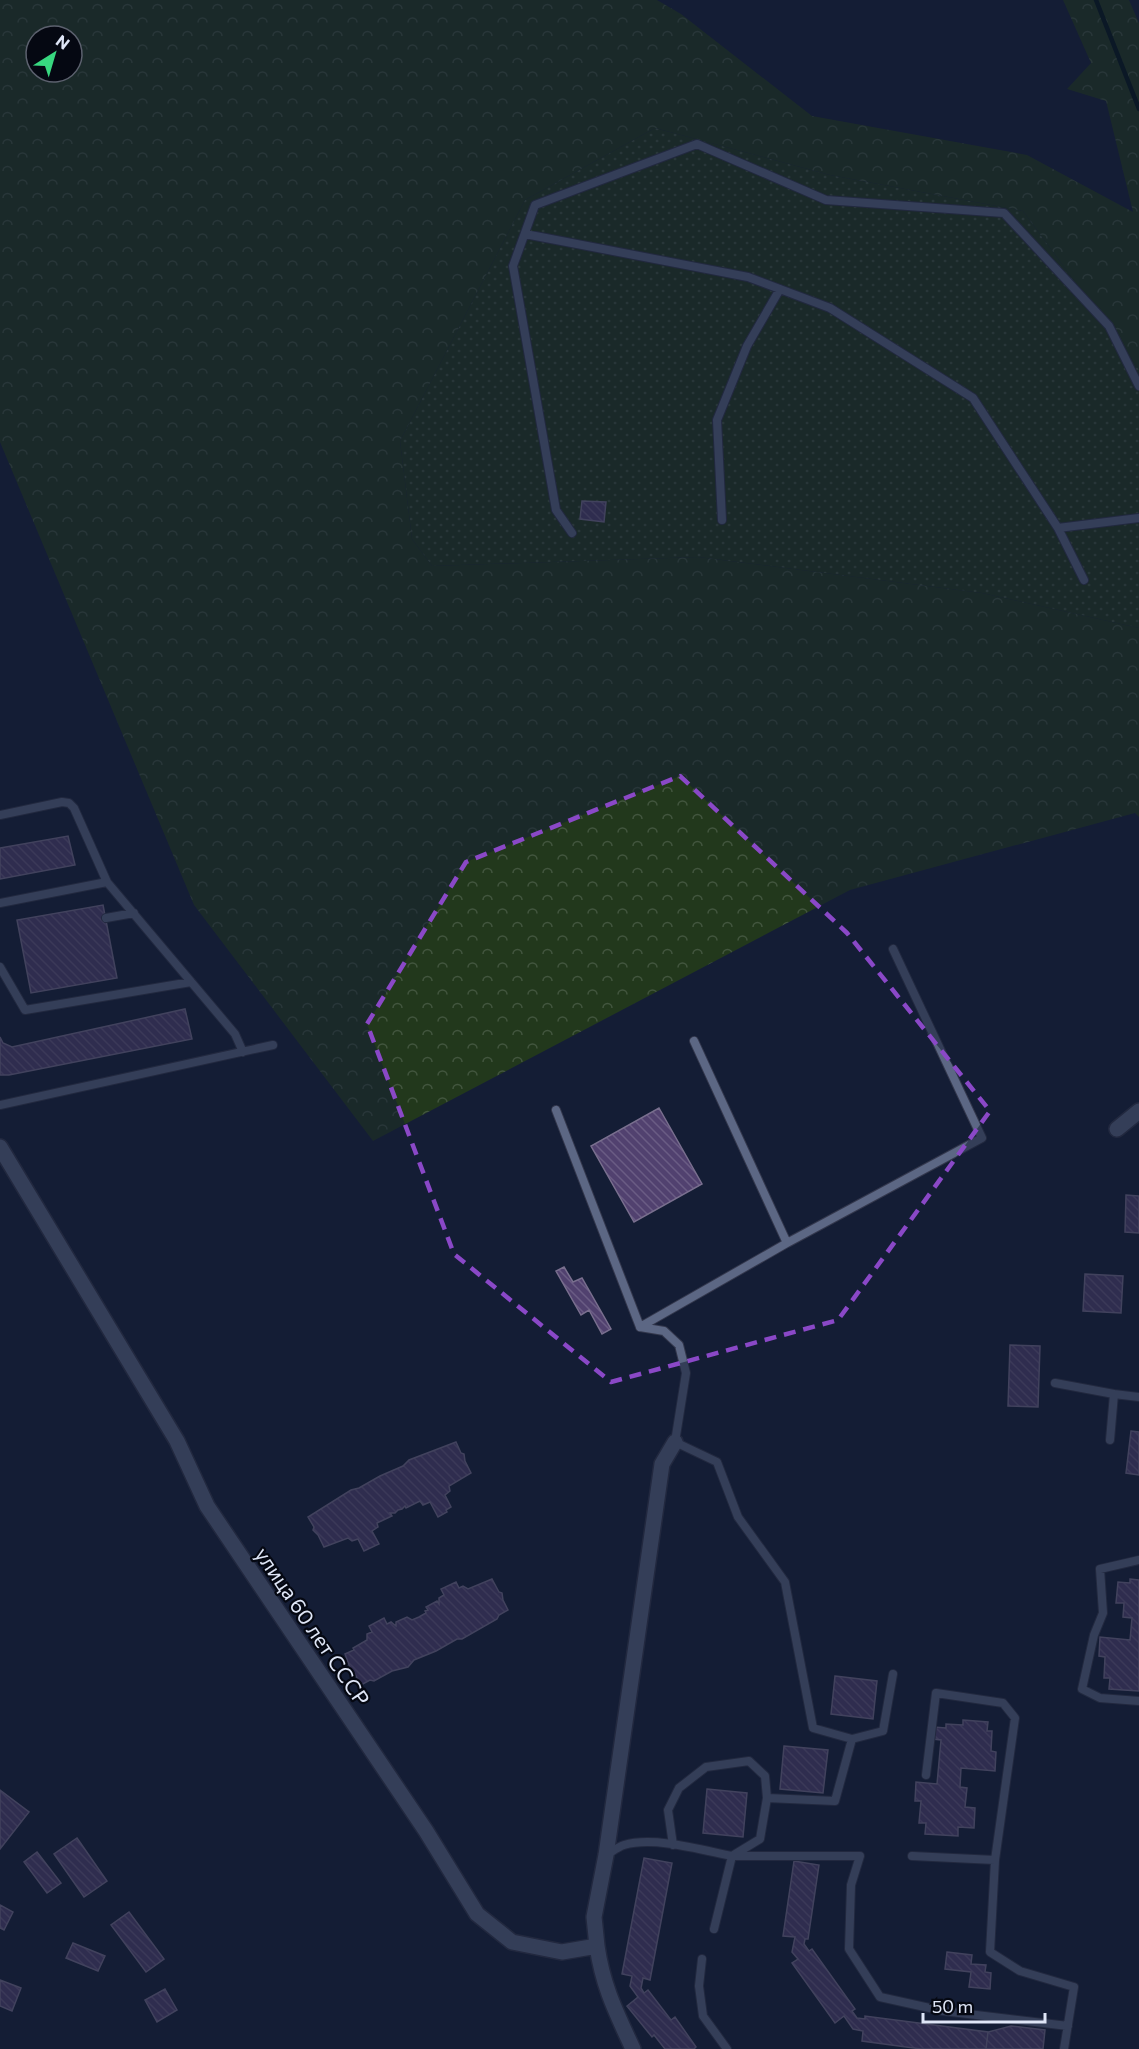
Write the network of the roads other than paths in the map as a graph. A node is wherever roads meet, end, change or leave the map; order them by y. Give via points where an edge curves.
1 (525, 234) junction
2 (780, 289) junction
3 (1139, 386) edge
4 (1139, 518) edge
5 (722, 520) dead end
6 (1058, 528) junction
7 (572, 533) dead end
8 (1084, 580) dead end
9 (0, 815) edge
10 (107, 882) junction
11 (0, 903) edge
12 (134, 913) junction
13 (106, 918) dead end
14 (893, 949) dead end
15 (0, 967) edge
16 (191, 982) junction
17 (694, 1041) dead end
18 (273, 1046) dead end
19 (243, 1052) junction
20 (0, 1106) edge
21 (556, 1110) dead end
22 (1139, 1112) edge
23 (1117, 1129) dead end
24 (0, 1146) edge
25 (787, 1243) junction
26 (640, 1327) junction
27 (1055, 1383) dead end
28 (1114, 1394) junction
29 (1139, 1397) edge
30 (1110, 1440) dead end
31 (675, 1442) junction
32 (1139, 1560) edge
33 (893, 1674) dead end
34 (1139, 1701) edge
35 (852, 1739) junction
36 (926, 1775) dead end
37 (766, 1798) junction
38 (673, 1845) junction
39 (606, 1855) junction
40 (732, 1856) junction
41 (912, 1856) dead end
42 (995, 1860) junction
43 (714, 1929) dead end
44 (597, 1946) junction
45 (702, 1959) dead end
46 (1068, 2026) junction
47 (633, 2049) edge
48 (728, 2049) edge
49 (1064, 2049) edge

1 - 2 lane via 748,277
1 - 3 lane via 535,205 697,144 826,200 1004,213 1109,326
1 - 7 lane via 513,266 556,510
2 - 5 lane via 747,346 717,420
2 - 6 lane via 830,309 973,398
4 - 6 lane
6 - 8 lane
9 - 10 lane via 69,803
10 - 11 lane
10 - 12 lane
12 - 13 lane
12 - 16 lane
14 - 25 lane via 982,1138
15 - 16 lane via 25,1010
16 - 19 lane via 235,1034
17 - 25 lane
18 - 19 lane
19 - 20 lane
21 - 26 lane
22 - 23 street
24 - 44 street, улица 60 лет СССР via 177,1442 207,1506 426,1831 477,1914 512,1942 562,1952
25 - 26 lane
26 - 31 lane via 664,1331 679,1345 686,1373
27 - 28 lane
28 - 29 lane
28 - 30 lane
31 - 35 lane via 717,1462 738,1517 785,1582 813,1728
31 - 39 street via 662,1464
32 - 34 lane via 1100,1569 1103,1613 1094,1635 1083,1689 1100,1698
33 - 35 lane via 883,1731
35 - 37 lane via 835,1801
36 - 42 lane via 936,1693 1003,1703 1016,1718
37 - 38 lane via 765,1776 750,1761 706,1767 679,1788 668,1810
37 - 40 lane via 760,1839
38 - 39 lane via 642,1842 623,1845
38 - 40 lane
39 - 44 street via 594,1917
40 - 43 lane
40 - 46 lane via 860,1856 851,1885 849,1949 880,1997 943,2011
41 - 42 lane
42 - 46 lane via 990,1952 1020,1971 1074,1987
44 - 47 street via 601,1973
45 - 48 lane via 699,1986 703,2016
46 - 49 lane

